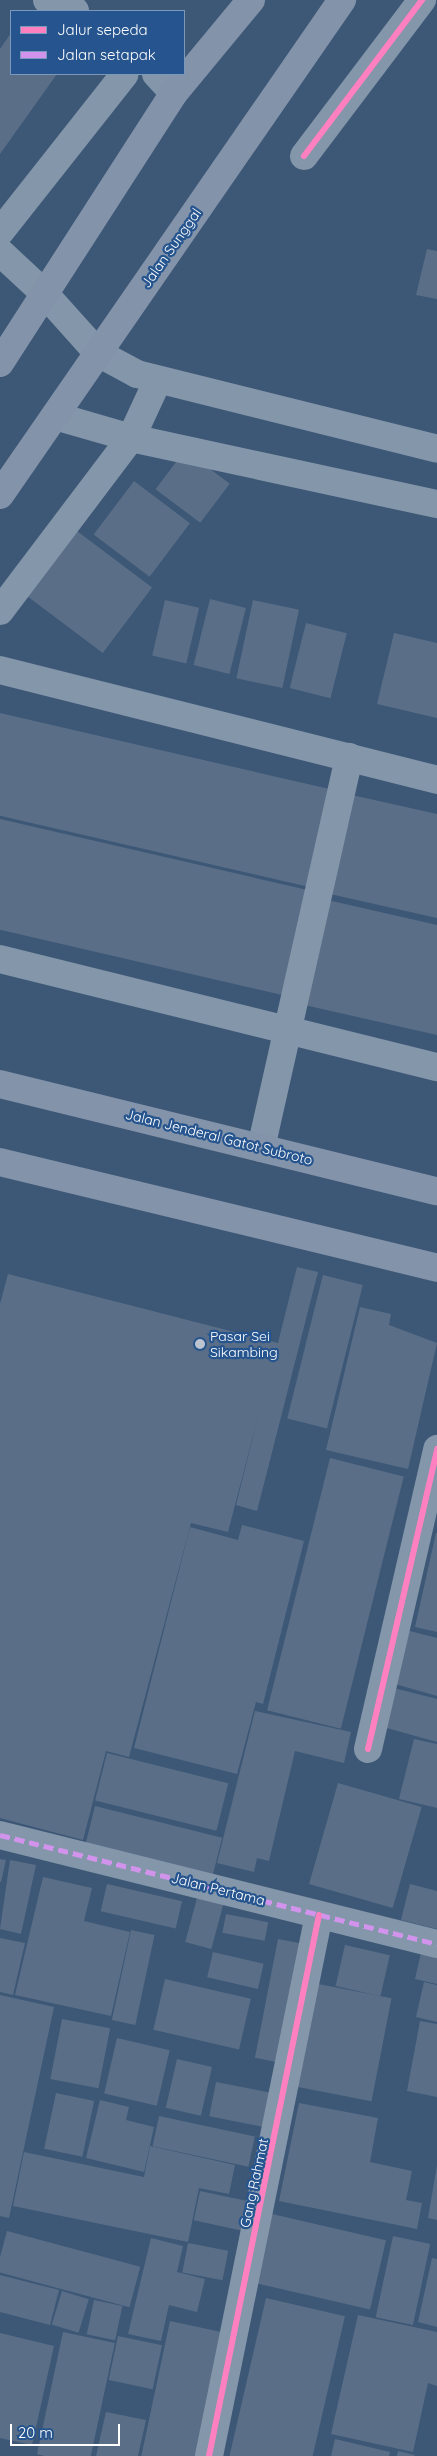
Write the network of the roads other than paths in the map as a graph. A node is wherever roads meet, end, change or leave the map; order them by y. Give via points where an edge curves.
1 (47, 0) edge
2 (251, 0) edge
3 (342, 0) edge
4 (422, 0) edge
5 (72, 10) edge
6 (185, 64) edge
7 (124, 75) edge
8 (174, 75) edge
9 (165, 84) edge
10 (304, 156) dead end
11 (0, 232) edge
12 (0, 252) edge
13 (46, 294) junction
14 (98, 353) junction
15 (0, 363) edge
16 (157, 382) junction
17 (55, 416) junction
18 (131, 438) junction
19 (437, 449) edge
20 (0, 495) edge
21 (437, 504) edge
22 (0, 611) edge
23 (0, 670) edge
24 (349, 757) junction
25 (437, 780) edge
26 (0, 958) edge
27 (286, 1028) junction
28 (437, 1067) edge
29 (0, 1084) edge
30 (261, 1148) junction
31 (0, 1162) edge
32 (437, 1191) edge
33 (437, 1268) edge
34 (437, 1449) edge
35 (368, 1749) dead end
36 (0, 1835) edge
37 (320, 1915) junction
38 (437, 1944) edge
39 (208, 2456) edge

1 - 5 street
2 - 6 main road
3 - 14 main road, Jalan Sunggal
4 - 10 street
7 - 11 street
8 - 9 main road
9 - 13 main road
12 - 13 street
13 - 14 street
13 - 15 main road
14 - 16 street
14 - 17 main road, Jalan Sunggal
16 - 18 street
16 - 19 street
17 - 18 street
17 - 20 main road, Jalan Sunggal
18 - 21 street
18 - 22 street
23 - 24 street
24 - 25 street
24 - 27 street
26 - 27 street
27 - 28 street
27 - 30 street
29 - 30 main road, Jalan Jenderal Gatot Subroto
30 - 32 main road, Jalan Jenderal Gatot Subroto
31 - 33 main road
34 - 35 street
36 - 37 street, Jalan Pertama
37 - 38 street, Jalan Pertama
37 - 39 street, Gang Rahmat

